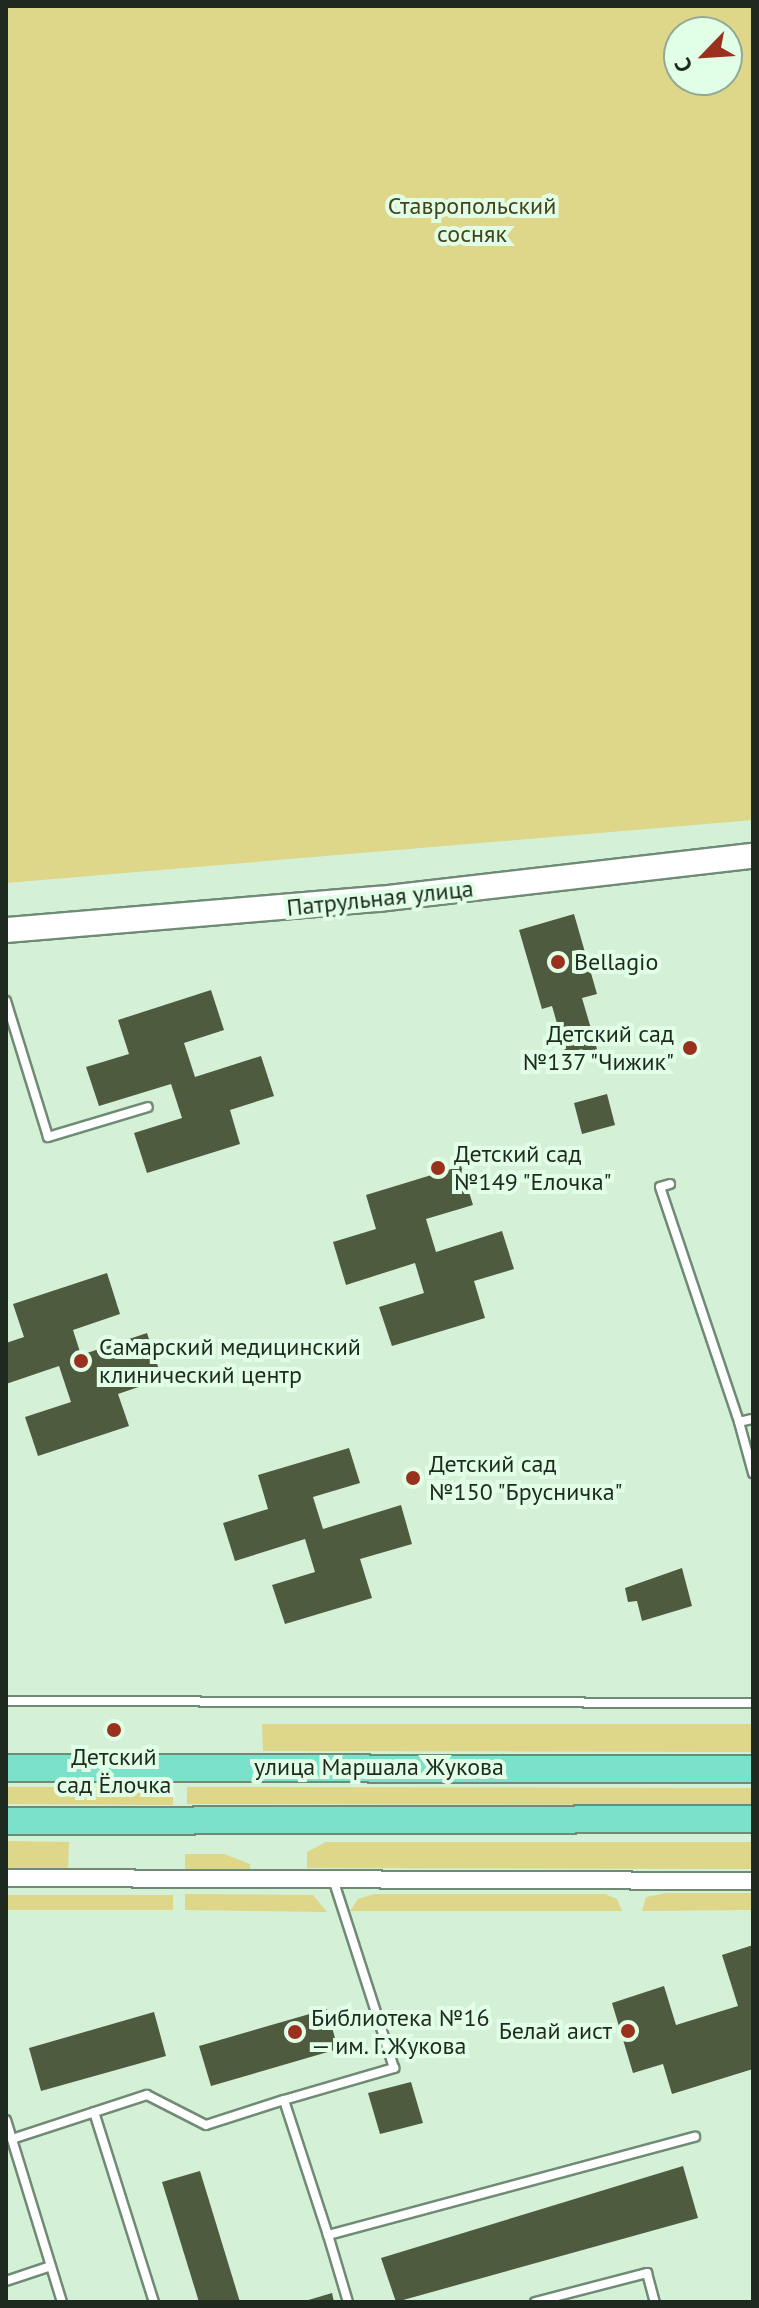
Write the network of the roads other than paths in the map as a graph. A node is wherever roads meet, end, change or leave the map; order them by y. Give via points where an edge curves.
1 (753, 856) edge
2 (6, 930) edge
3 (6, 1001) edge
4 (148, 1107) dead end
5 (670, 1184) dead end
6 (752, 1419) edge
7 (739, 1422) junction
8 (753, 1473) edge
9 (6, 1701) edge
10 (753, 1703) edge
11 (6, 1768) edge
12 (753, 1769) edge
13 (753, 1819) edge
14 (6, 1821) edge
15 (6, 1878) edge
16 (333, 1879) junction
17 (753, 1881) edge
18 (284, 2100) junction
19 (94, 2112) junction
20 (6, 2120) edge
21 (695, 2137) dead end
22 (12, 2139) junction
23 (328, 2235) junction
24 (51, 2266) junction
25 (6, 2281) edge
26 (62, 2302) edge
27 (154, 2302) edge
28 (348, 2302) edge
29 (535, 2302) edge
30 (655, 2302) edge

1 - 2 street, Патрульная улица via 379,899
3 - 4 lane via 48,1137
5 - 7 lane via 660,1187
6 - 7 lane
7 - 8 lane
9 - 10 lane
11 - 12 main road, улица Маршала Жукова
13 - 14 main road
15 - 16 street
16 - 17 street
16 - 18 lane via 394,2068
18 - 19 lane via 206,2125 147,2095
18 - 23 lane
19 - 22 lane
19 - 27 lane
20 - 22 lane
21 - 23 lane
22 - 24 lane
23 - 28 lane
24 - 25 lane
24 - 26 lane
29 - 30 lane via 647,2273

